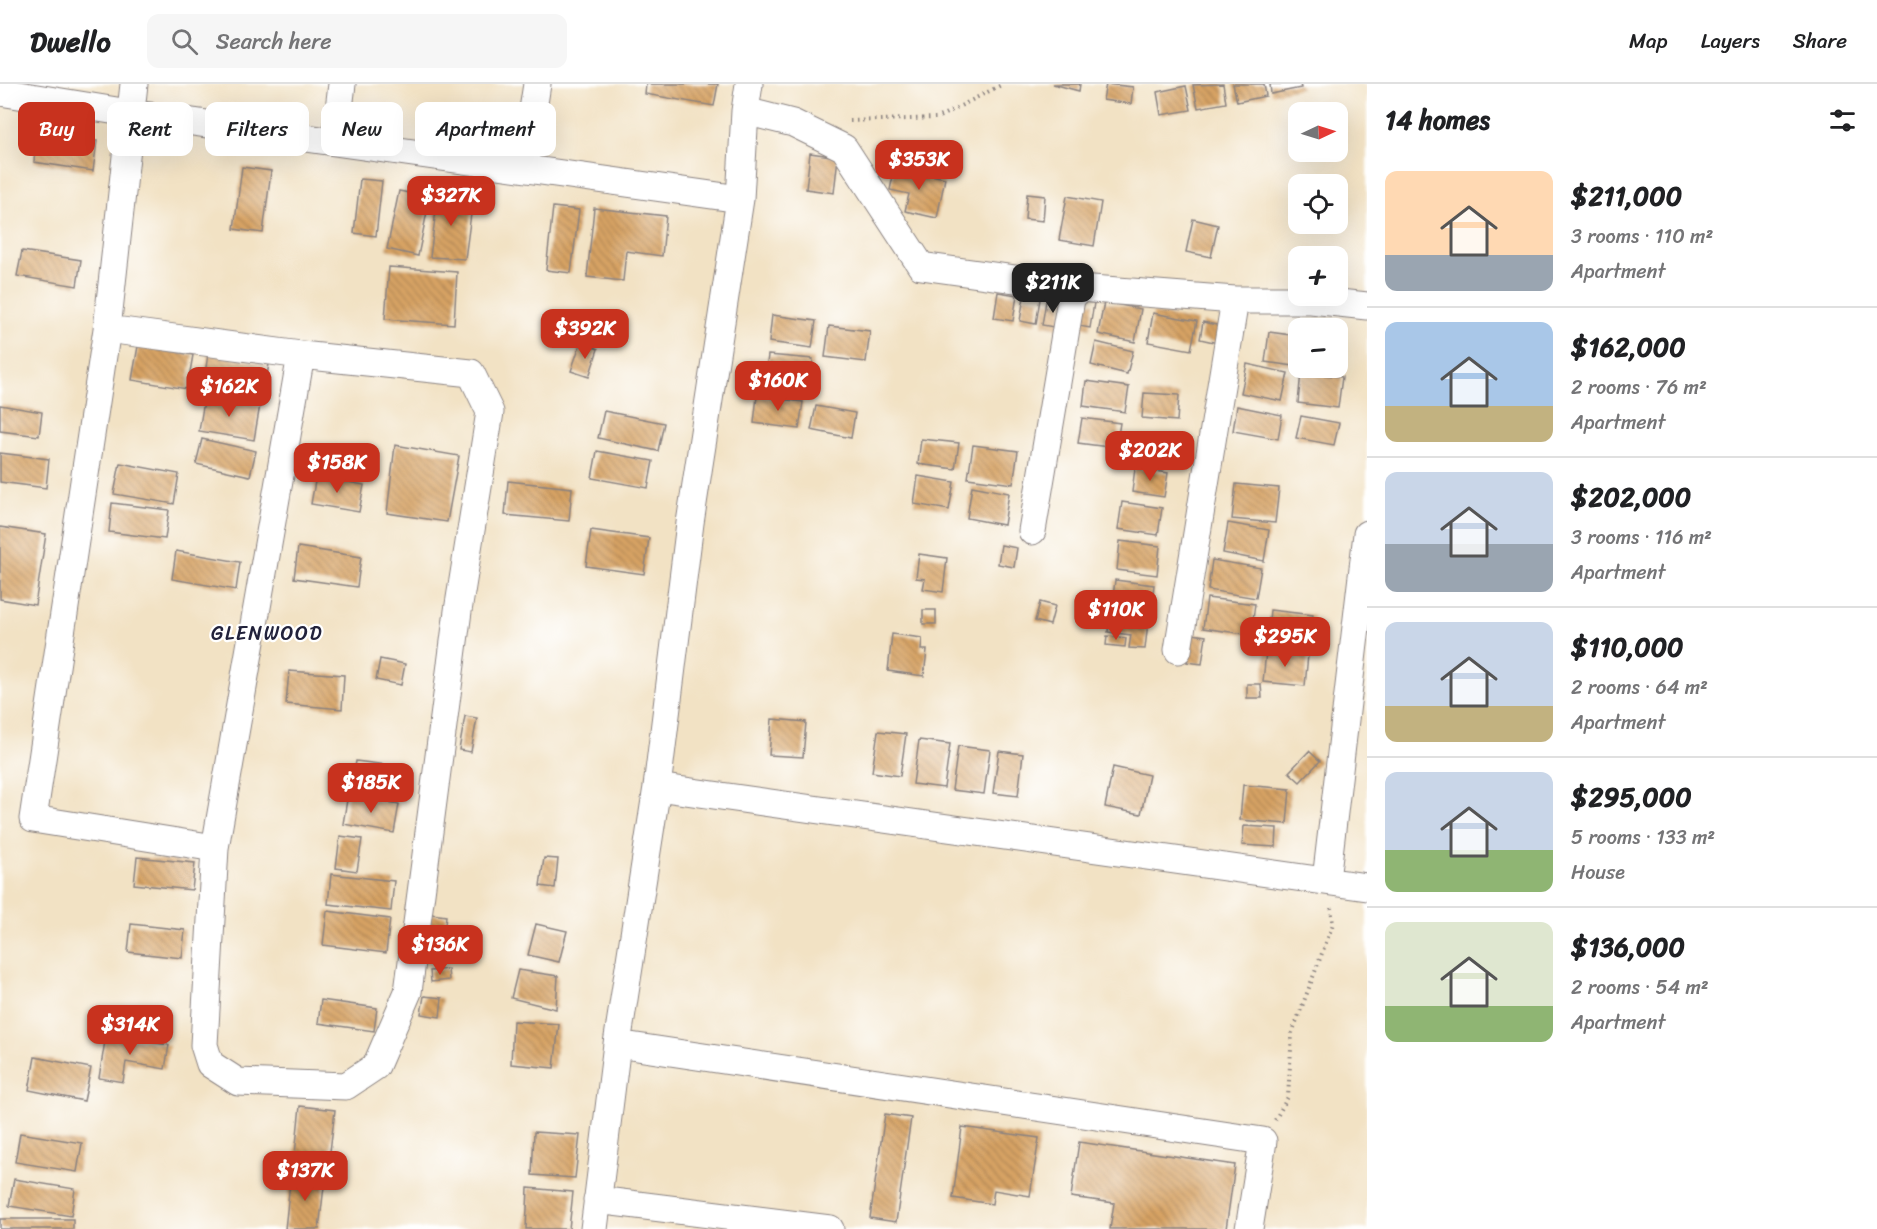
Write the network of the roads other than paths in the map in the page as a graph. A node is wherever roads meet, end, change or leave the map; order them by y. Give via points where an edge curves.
1 (134, 84) edge
2 (342, 84) edge
3 (537, 84) edge
4 (749, 84) edge
5 (0, 92) edge
6 (131, 102) edge
7 (340, 102) edge
8 (107, 109) edge
9 (745, 111) junction
10 (193, 122) edge
11 (321, 140) edge
12 (403, 151) edge
13 (125, 156) edge
14 (524, 168) junction
15 (740, 199) junction
16 (1080, 288) junction
17 (1235, 300) junction
18 (1367, 306) edge
19 (107, 329) junction
20 (301, 355) junction
21 (1032, 531) dead end
22 (1367, 534) edge
23 (1364, 581) edge
24 (1178, 650) dead end
25 (657, 787) junction
26 (215, 848) junction
27 (1326, 880) junction
28 (1367, 887) edge
29 (616, 1044) junction
30 (597, 1200) junction
31 (594, 1229) edge
32 (830, 1229) edge
33 (1249, 1229) edge

1 - 6 street
2 - 7 street
3 - 14 street
4 - 9 street
5 - 8 street
9 - 15 street
9 - 16 street via 793,123 844,148 921,266
10 - 11 street
12 - 14 street
13 - 19 street
14 - 15 street
15 - 25 street via 690,524
16 - 17 street
16 - 21 street via 1071,299
17 - 18 street via 1311,300
17 - 24 street
19 - 20 street
19 - 26 street via 33,819
20 - 26 street
20 - 26 street via 471,374 490,412 458,611 408,992 376,1066 346,1086 238,1082 210,1064 204,1045
22 - 23 street
23 - 27 street
25 - 27 street
25 - 29 street
27 - 28 street
29 - 30 street
29 - 33 street via 1263,1141
30 - 31 street
30 - 32 street

